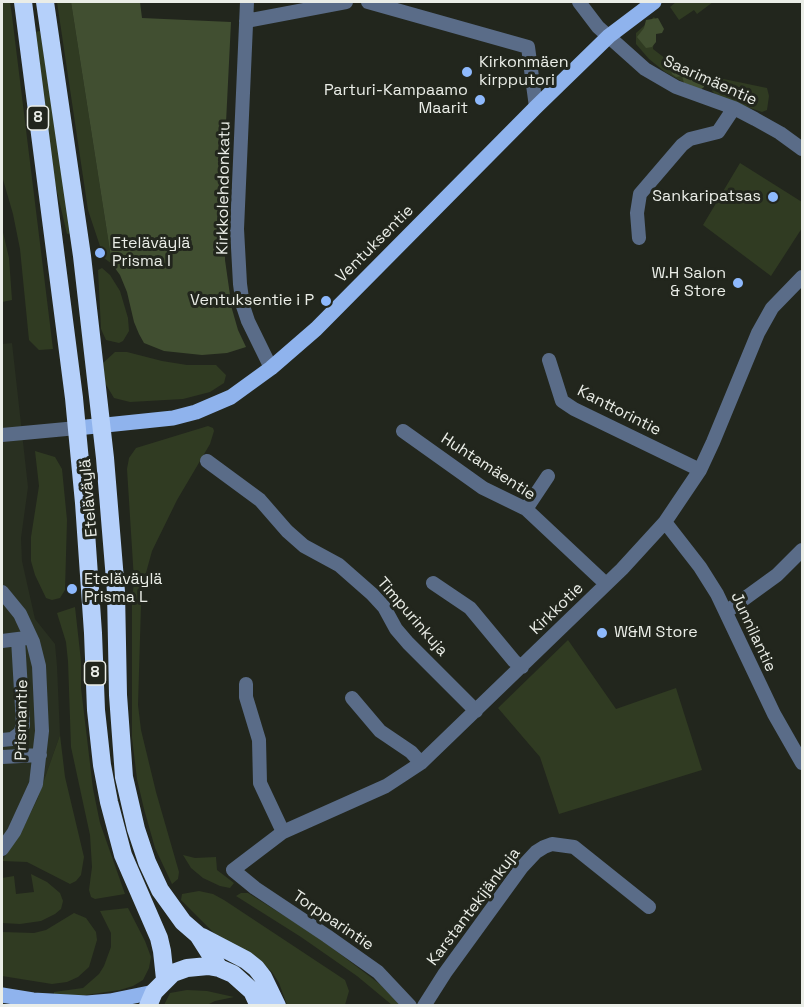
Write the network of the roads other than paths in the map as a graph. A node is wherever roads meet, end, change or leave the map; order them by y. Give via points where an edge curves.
1 (23, 2) edge
2 (45, 2) edge
3 (247, 2) edge
4 (346, 2) edge
5 (368, 2) edge
6 (579, 2) edge
7 (654, 2) edge
8 (246, 21) junction
9 (609, 36) junction
10 (536, 107) junction
11 (734, 108) junction
12 (802, 148) edge
13 (639, 238) dead end
14 (802, 277) edge
15 (549, 360) dead end
16 (271, 369) junction
17 (102, 426) junction
18 (77, 428) junction
19 (403, 431) dead end
20 (2, 435) edge
21 (207, 461) dead end
22 (700, 470) junction
23 (548, 476) dead end
24 (526, 509) junction
25 (665, 522) junction
26 (802, 550) edge
27 (433, 583) dead end
28 (606, 584) junction
29 (2, 592) edge
30 (726, 612) junction
31 (25, 638) junction
32 (2, 640) edge
33 (522, 667) junction
34 (246, 684) dead end
35 (351, 698) dead end
36 (476, 711) junction
37 (2, 740) edge
38 (40, 755) junction
39 (2, 757) edge
40 (421, 763) junction
41 (802, 763) edge
42 (283, 832) junction
43 (2, 849) edge
44 (233, 870) joint
45 (649, 906) dead end
46 (198, 935) junction
47 (219, 968) junction
48 (156, 992) edge
49 (2, 995) edge
50 (259, 1005) edge
51 (277, 1005) edge
52 (410, 1005) edge
53 (424, 1005) edge

1 - 18 highway, Eteläväylä / 8
2 - 17 highway, Eteläväylä / 8
3 - 8 street, Kirkkolehdonkatu
4 - 8 street
5 - 10 street via 528,47
6 - 9 street, Saarimäentie
7 - 9 main road, Ventuksentie
8 - 16 street, Kirkkolehdonkatu via 237,229 240,284 248,321
9 - 10 main road, Ventuksentie
9 - 11 street, Saarimäentie via 645,69 676,87
10 - 16 main road, Ventuksentie via 316,329
11 - 12 street, Saarimäentie
11 - 13 street via 718,132 682,145 640,194
14 - 22 street, Kirkkotie via 772,308 758,333
15 - 22 street, Kanttorintie via 562,401
16 - 17 main road, Ventuksentie via 231,397 196,412
17 - 18 main road, Ventuksentie
17 - 46 highway, Eteläväylä / 8 via 116,592 124,777 152,875 171,907
18 - 20 street
18 - 48 highway, Eteläväylä / 8 via 102,765 123,855 159,938 162,951
19 - 24 street, Huhtamäentie via 483,488
21 - 36 street, Timpurinkuja via 260,500 304,546 339,565 372,594 408,643
22 - 25 street, Kirkkotie
23 - 24 street
24 - 28 street, Huhtamäentie
25 - 28 street, Kirkkotie
25 - 30 street, Junnilantie via 700,567
26 - 30 street via 777,575
27 - 33 street via 470,608
28 - 33 street, Kirkkotie
29 - 31 street, Prismantie via 20,614
30 - 41 street, Junnilantie
31 - 32 street
31 - 37 street via 23,726 12,739
31 - 38 street, Prismantie via 39,666
33 - 36 street, Kirkkotie
34 - 42 street via 259,740 261,783
35 - 40 street via 380,731
36 - 40 street, Kirkkotie
38 - 39 street
38 - 43 street, Prismantie via 36,784
40 - 42 street, Kirkkotie via 386,786
42 - 44 street, Kirkkotie
44 - 52 street, Torpparintie via 378,972
45 - 53 street, Karstantekijänkuja via 574,848 552,844 544,847 522,867
46 - 47 highway, Eteläväylä
46 - 51 highway via 256,968
47 - 48 highway via 187,968 173,973
47 - 50 highway via 245,984
48 - 49 main road via 87,1003

